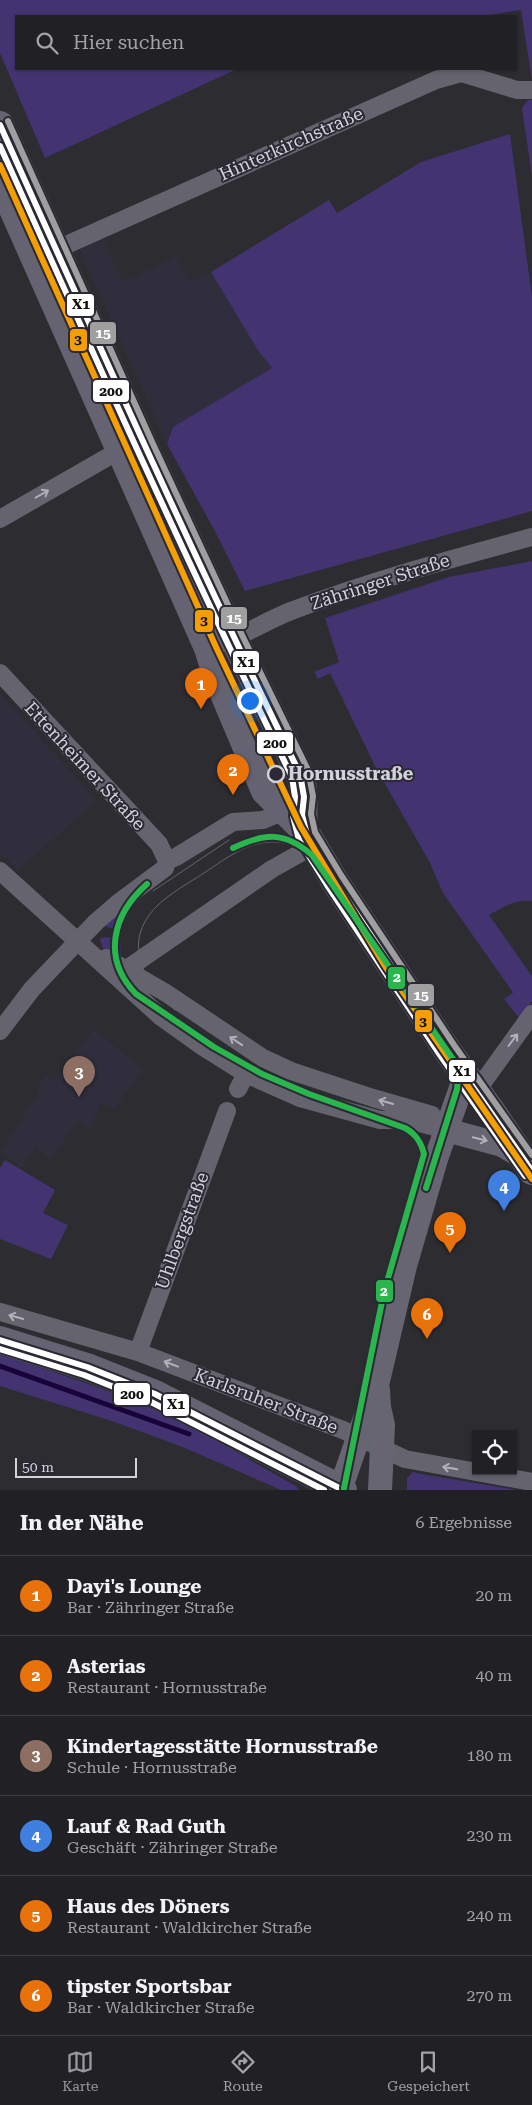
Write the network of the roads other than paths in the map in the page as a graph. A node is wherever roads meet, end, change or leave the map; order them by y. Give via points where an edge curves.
1 (532, 90) edge
2 (0, 125) edge
3 (0, 180) edge
4 (55, 250) junction
5 (120, 450) junction
6 (0, 519) edge
7 (532, 538) edge
8 (234, 639) junction
9 (208, 648) junction
10 (0, 674) edge
11 (283, 809) junction
12 (308, 838) junction
13 (167, 861) junction
14 (0, 871) edge
15 (78, 942) junction
16 (121, 973) junction
17 (532, 1014) edge
18 (0, 1031) edge
19 (458, 1102) junction
20 (227, 1112) dead end
21 (527, 1164) edge
22 (0, 1312) edge
23 (0, 1340) edge
24 (138, 1352) junction
25 (378, 1381) junction
26 (358, 1436) junction
27 (382, 1449) junction
28 (532, 1482) edge
29 (342, 1490) edge
30 (380, 1490) edge

1 - 4 street, Hinterkirchstraße via 517,90 461,73 436,80
2 - 4 main road
3 - 5 main road
4 - 8 main road
6 -> 5 street
5 - 9 main road
7 - 8 street, Zähringer Straße via 439,562 291,611
8 - 9 street, Zähringer Straße
8 - 11 main road via 300,774
9 - 11 main road via 260,779 266,791
10 - 13 street, Ettenheimer Straße via 159,844
11 - 12 main road via 302,815
11 - 13 street via 234,822
12 - 16 street via 272,869
12 - 19 main road
13 - 15 street via 159,875 110,910
14 - 15 street
15 - 16 street
15 - 18 street via 32,989
19 -> 16 street via 373,1098 291,1071 253,1053 180,1002
16 - 19 street via 172,1026 242,1081 380,1120 409,1120
19 -> 17 street via 481,1084
19 - 21 main road
19 -> 21 main road via 502,1145
19 - 25 main road via 405,1266
20 - 24 street, Uhlbergstraße
24 -> 22 street, Karlsruher Straße
23 - 29 main road via 87,1367 155,1394
26 -> 24 street, Karlsruher Straße
25 - 26 main road
25 - 27 main road
26 - 27 street, Karlsruher Straße
26 - 29 main road
28 -> 27 street, Karlsruher Straße via 405,1459
27 - 30 main road

